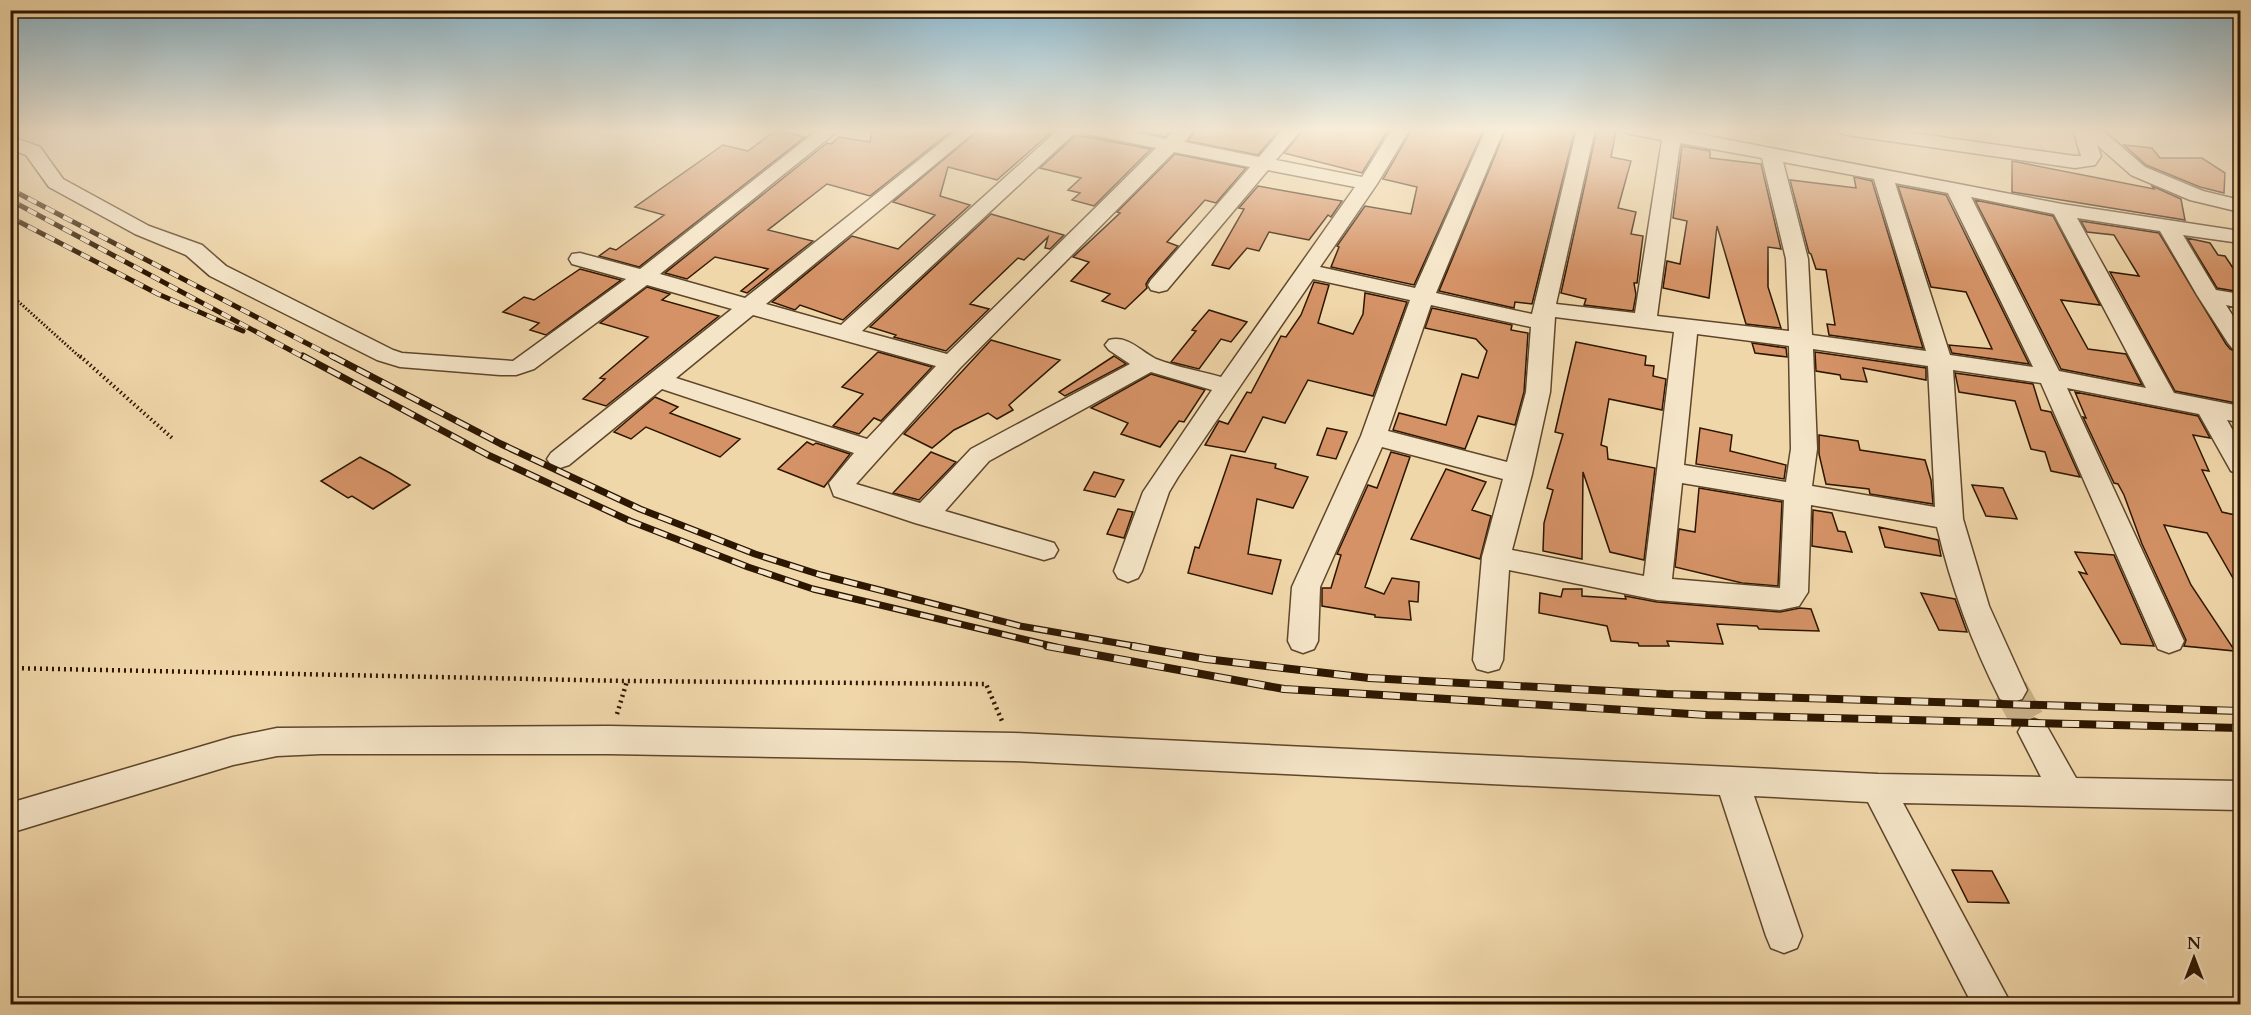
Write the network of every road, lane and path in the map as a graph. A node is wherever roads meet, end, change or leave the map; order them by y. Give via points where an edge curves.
1 (51, 176) edge
2 (771, 176) edge
3 (910, 176) edge
4 (1018, 176) edge
5 (1139, 176) edge
6 (1253, 176) edge
7 (1328, 176) edge
8 (1372, 176) edge
9 (1475, 176) edge
10 (1575, 176) edge
11 (1666, 176) edge
12 (1777, 176) edge
13 (1883, 176) edge
14 (1891, 176) edge
15 (2151, 176) edge
16 (1367, 184) junction
17 (1956, 188) junction
18 (2241, 206) edge
19 (2062, 210) junction
20 (2166, 225) junction
21 (2241, 237) edge
22 (580, 259) dead end
23 (1307, 271) junction
24 (643, 277) junction
25 (1159, 285) dead end
26 (10, 294) edge
27 (2208, 295) junction
28 (1423, 296) junction
29 (2241, 300) edge
30 (749, 307) junction
31 (1544, 316) junction
32 (1645, 321) junction
33 (1686, 327) junction
34 (846, 333) junction
35 (1801, 340) junction
36 (2241, 343) edge
37 (1117, 345) dead end
38 (1940, 360) junction
39 (952, 363) junction
40 (1148, 364) junction
41 (2050, 377) junction
42 (658, 380) junction
43 (1228, 387) junction
44 (2164, 398) junction
45 (2208, 408) junction
46 (2241, 414) edge
47 (1374, 436) junction
48 (172, 438) dead end
49 (872, 450) junction
50 (560, 459) dead end
51 (2241, 465) edge
52 (1672, 472) junction
53 (1519, 474) junction
54 (1798, 495) junction
55 (925, 516) junction
56 (1949, 519) junction
57 (1044, 550) dead end
58 (1496, 557) junction
59 (1128, 571) dead end
60 (1657, 589) junction
61 (1303, 641) dead end
62 (2169, 641) dead end
63 (1488, 660) dead end
64 (10, 668) edge
65 (627, 681) junction
66 (2011, 690) tunnel mouth
67 (2034, 732) tunnel mouth
68 (609, 740) junction
69 (1014, 747) junction
70 (1732, 781) junction
71 (1878, 788) junction
72 (2066, 792) junction
73 (2241, 796) edge
74 (10, 818) edge
75 (1784, 936) dead end
76 (1992, 1005) edge

1 - 24 street via 56,183 142,230 194,250 218,272 400,360 516,368
2 - 24 street
3 - 30 street
4 - 34 street
5 - 39 street
6 - 25 street
7 - 16 street
8 - 16 street
9 - 28 street
10 - 31 street
11 - 32 street
12 - 35 street via 1797,259
13 - 38 street
14 - 17 street
15 - 18 street via 2197,196
16 - 23 street
17 - 19 street
17 - 41 street
19 - 20 street
19 - 44 street
20 - 21 street
20 - 27 street
22 - 24 street
23 - 28 street
23 - 43 street
24 - 30 street
26 - 48 path
27 - 29 street
27 - 36 street
28 - 31 street
28 - 47 street
30 - 34 street
30 - 42 street
31 - 32 street
31 - 53 street via 1538,392
32 - 33 street
33 - 35 street
33 - 52 street
34 - 39 street
35 - 38 street
35 - 54 street via 1804,449
37 - 40 street
38 - 41 street
38 - 56 street
39 - 49 street
40 - 43 street
40 - 55 street via 980,455
41 - 44 street
41 - 62 street
42 - 49 street
42 - 50 street
43 - 59 street via 1156,492
44 - 45 street
45 - 46 street
45 - 51 street
47 - 53 street
47 - 61 street via 1306,587
49 - 55 street via 842,483 843,489
52 - 54 street
52 - 60 street
53 - 58 street
54 - 56 street
54 - 60 street via 1794,592 1789,598
55 - 57 street
56 - 66 street via 1978,616
58 - 60 street
58 - 63 street
64 - 65 path
65 - 68 path
65 - 69 path via 986,684
67 - 72 street
68 - 69 street
68 - 74 street via 278,742 233,751
69 - 70 street
70 - 71 street
70 - 75 street
71 - 72 street
71 - 76 street
72 - 73 street

